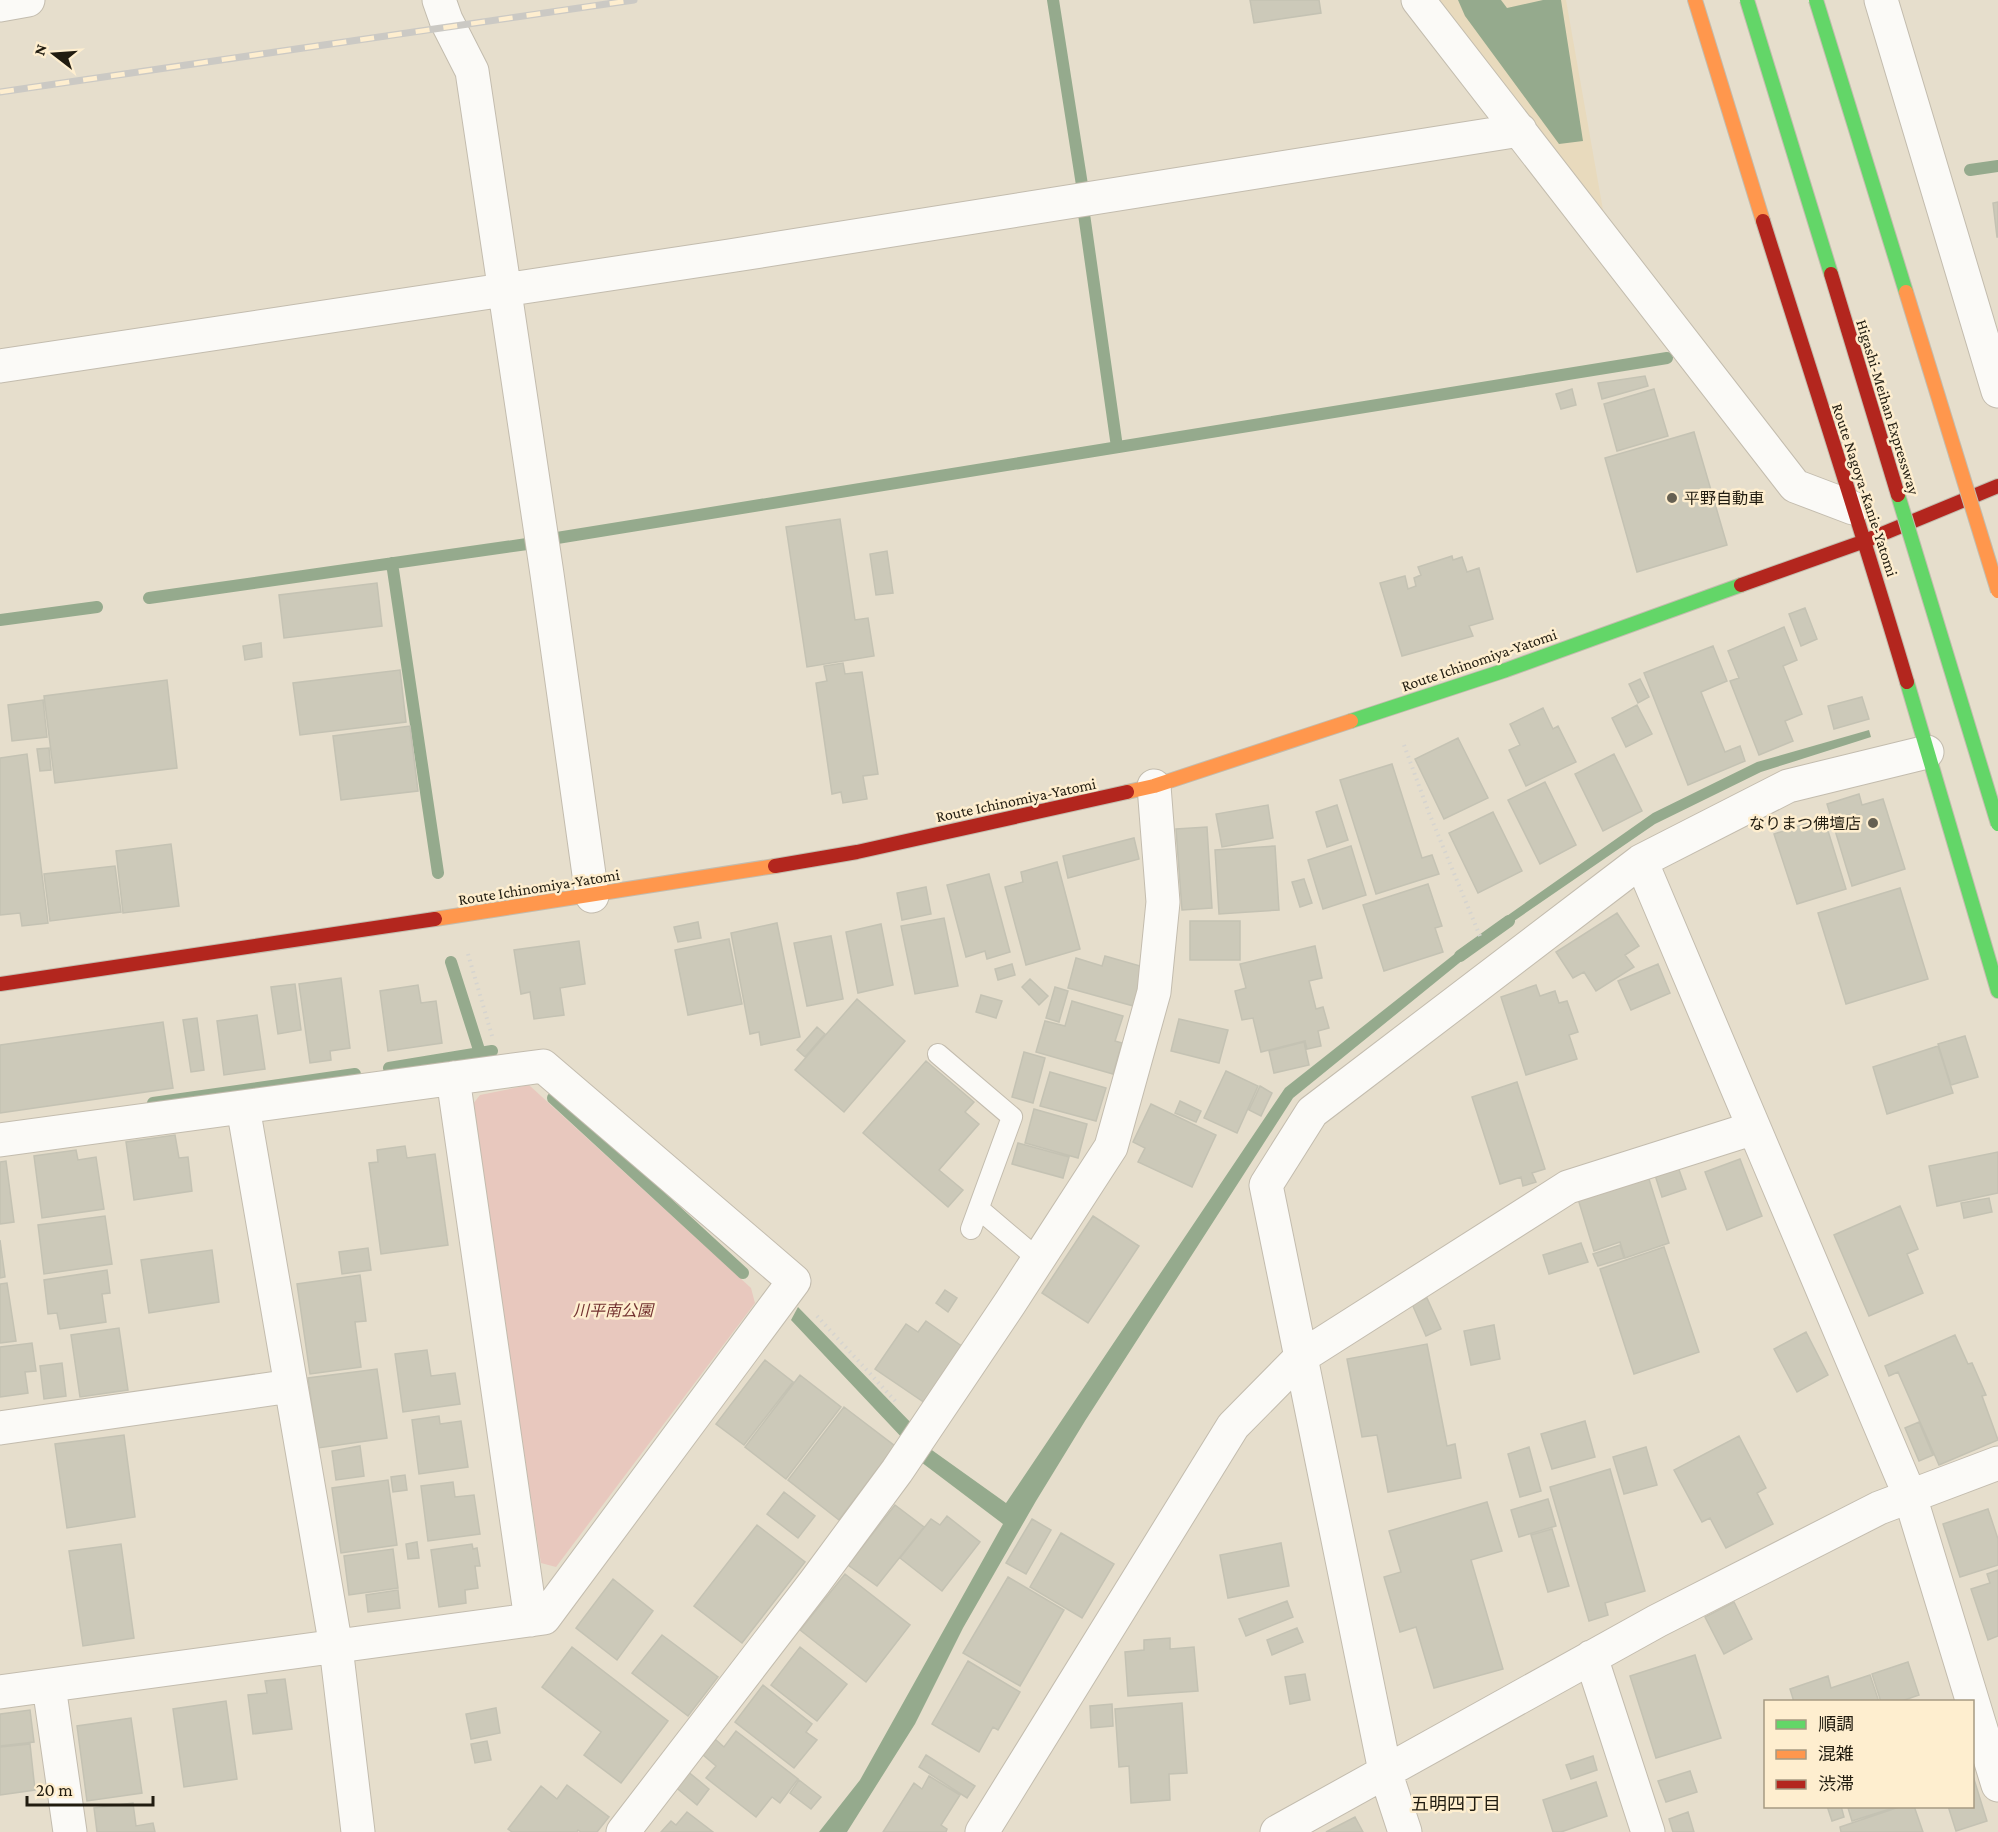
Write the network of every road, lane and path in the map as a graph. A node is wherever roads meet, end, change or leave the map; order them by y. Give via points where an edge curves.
1 (28, 0) edge
2 (439, 0) edge
3 (1418, 0) edge
4 (1695, 0) edge
5 (1747, 0) edge
6 (1816, 0) edge
7 (1881, 0) edge
8 (0, 5) edge
9 (1520, 130) junction
10 (505, 290) junction
11 (0, 366) edge
12 (1998, 392) edge
13 (1998, 486) edge
14 (1853, 508) junction
15 (1865, 541) junction
16 (1998, 591) edge
17 (1390, 708) junction
18 (1927, 752) junction
19 (1154, 786) junction
20 (1998, 824) edge
21 (1641, 861) junction
22 (592, 896) junction
23 (457, 916) junction
24 (1477, 928) dead end
25 (0, 984) edge
26 (1998, 991) edge
27 (938, 1054) dead end
28 (503, 1071) junction
29 (453, 1078) junction
30 (243, 1107) junction
31 (1754, 1128) junction
32 (0, 1140) edge
33 (979, 1209) junction
34 (971, 1229) dead end
35 (1038, 1259) junction
36 (790, 1287) junction
37 (1300, 1357) junction
38 (291, 1386) junction
39 (0, 1428) edge
40 (924, 1431) junction
41 (1998, 1462) edge
42 (1910, 1496) junction
43 (531, 1620) junction
44 (336, 1647) junction
45 (1591, 1657) junction
46 (49, 1686) junction
47 (0, 1692) edge
48 (1972, 1700) edge
49 (1974, 1706) edge
50 (1385, 1771) junction
51 (1998, 1785) edge
52 (70, 1832) edge
53 (358, 1832) edge
54 (623, 1832) edge
55 (982, 1832) edge
56 (1277, 1832) edge
57 (1405, 1832) edge
58 (1648, 1832) edge

1 - 8 street
2 - 10 street via 472,71
3 - 9 street
4 - 14 main road, Route Nagoya-Kanie-Yatomi
5 - 20 main road, Higashi-Meihan Expressway, bridge
6 - 16 main road, bridge
7 - 12 street
9 - 10 street
9 - 14 street via 1795,486
10 - 11 street
10 - 22 street
13 - 15 main road, Route Ichinomiya-Yatomi
14 - 15 main road, Route Nagoya-Kanie-Yatomi
15 - 17 main road, Route Ichinomiya-Yatomi
15 - 18 main road, Route Nagoya-Kanie-Yatomi
17 - 19 main road, Route Ichinomiya-Yatomi
17 - 24 path
18 - 21 street via 1788,786
18 - 26 main road, Route Nagoya-Kanie-Yatomi
19 - 22 main road, Route Ichinomiya-Yatomi via 857,852
19 - 35 street via 1163,902 1154,992 1111,1147
21 - 31 street
21 - 37 street via 1312,1112 1266,1185
22 - 23 main road, Route Ichinomiya-Yatomi
23 - 25 main road, Route Ichinomiya-Yatomi
23 - 28 path
27 - 33 lane via 1012,1117
28 - 29 street
28 - 36 street via 543,1066 794,1281
29 - 30 street
29 - 43 street
30 - 32 street
30 - 38 street
31 - 37 street via 1568,1187
31 - 42 street
33 - 34 lane
33 - 35 lane
35 - 40 street
36 - 40 path
36 - 43 street via 544,1618
37 - 50 street
37 - 55 street via 1233,1425
38 - 39 street
38 - 44 street
40 - 54 street via 815,1582
41 - 42 street
42 - 45 street via 1657,1620
42 - 48 street
43 - 44 street
44 - 46 street
44 - 53 street
45 - 50 street
45 - 58 street
46 - 47 street
46 - 52 street
49 - 51 street
50 - 56 street
50 - 57 street

